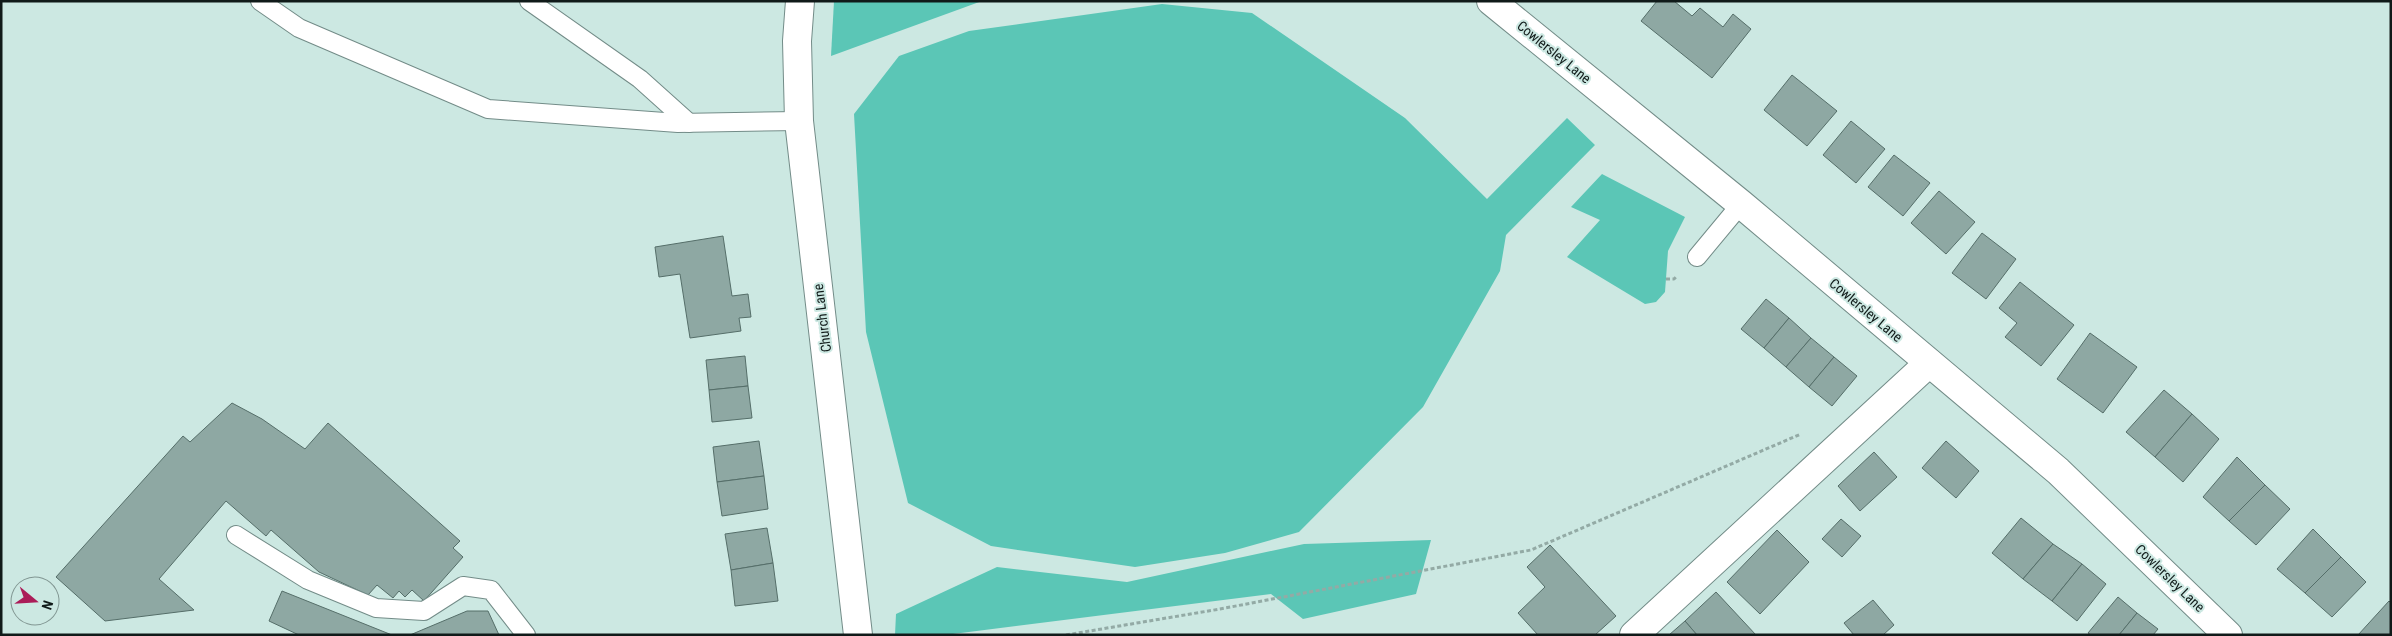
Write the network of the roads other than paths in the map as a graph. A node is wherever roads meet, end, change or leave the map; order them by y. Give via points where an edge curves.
1 (252, 1) edge
2 (260, 1) edge
3 (529, 1) edge
4 (800, 1) edge
5 (1491, 1) edge
6 (799, 120) junction
7 (689, 123) junction
8 (1741, 204) junction
9 (1696, 257) dead end
10 (1929, 364) junction
11 (236, 535) dead end
12 (526, 635) edge
13 (858, 635) edge
14 (1634, 635) edge
15 (2228, 635) edge

1 - 2 lane
2 - 7 lane via 299,28 488,109
3 - 7 lane via 640,79
4 - 6 street, Church Lane via 796,41
5 - 8 street, Cowlersley Lane
6 - 7 lane
6 - 13 street, Church Lane
8 - 9 lane
8 - 10 street, Cowlersley Lane
10 - 14 street
10 - 15 street, Cowlersley Lane via 2058,471
11 - 12 lane via 308,580 376,608 424,611 463,586 491,590

